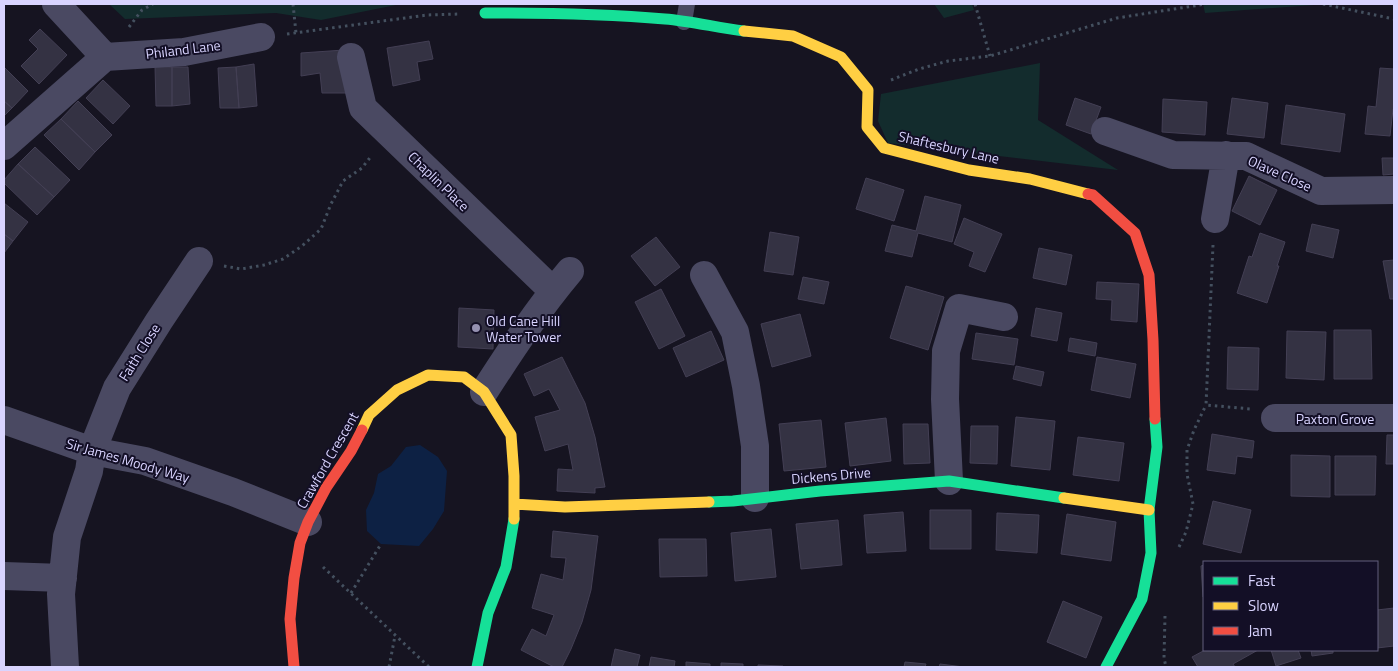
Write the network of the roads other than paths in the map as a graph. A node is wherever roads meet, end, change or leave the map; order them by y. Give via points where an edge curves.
1 (56, 4) edge
2 (687, 4) edge
3 (485, 13) road end
4 (684, 22) junction
5 (261, 36) road end
6 (105, 57) junction
7 (351, 57) dead end
8 (1105, 131) dead end
9 (4, 146) edge
10 (1226, 155) junction
11 (1394, 190) edge
12 (1215, 219) road end
13 (199, 261) road end
14 (570, 271) dead end
15 (704, 275) dead end
16 (553, 291) junction
17 (1004, 317) dead end
18 (484, 392) junction
19 (1275, 418) road end
20 (1394, 418) edge
21 (4, 420) edge
22 (92, 451) junction
23 (949, 481) junction
24 (755, 498) junction
25 (514, 504) junction
26 (1150, 510) junction
27 (304, 533) junction
28 (4, 576) edge
29 (63, 578) junction
30 (66, 667) edge
31 (294, 667) edge
32 (477, 667) edge
33 (1106, 667) edge

1 - 6 street
2 - 4 lane
3 - 4 street via 614,16
4 - 26 street, Shaftesbury Lane via 793,36 841,57 868,90 867,127 884,148 969,170 1030,179 1093,195 1135,233 1149,275 1157,447
5 - 6 street, Philand Lane via 184,52
6 - 9 street
7 - 16 street, Chaplin Place via 363,108
8 - 10 street, Olave Close via 1173,155
10 - 11 street, Olave Close via 1246,156 1321,191
10 - 12 street
13 - 22 street, Faith Close via 117,388
14 - 16 street
15 - 24 street via 735,332 755,446
16 - 18 street
17 - 23 street via 959,308 946,351 944,400
18 - 25 street, Crawford Crescent via 511,436
18 - 27 street, Crawford Crescent via 464,377 428,375 397,390 370,415 326,488
19 - 20 street, Paxton Grove
21 - 22 street, Sir James Moody Way
22 - 27 street, Sir James Moody Way via 145,461 233,492
22 - 29 street, Faith Close via 89,471 67,537
23 - 24 street, Dickens Drive
23 - 26 street, Dickens Drive
24 - 25 street, Dickens Drive via 593,507
25 - 32 street, Crawford Crescent via 506,568 488,613
26 - 33 street, Shaftesbury Lane via 1151,553 1142,599
27 - 31 street, Crawford Crescent via 294,578 290,619
28 - 29 street
29 - 30 street, Faith Close via 61,594

